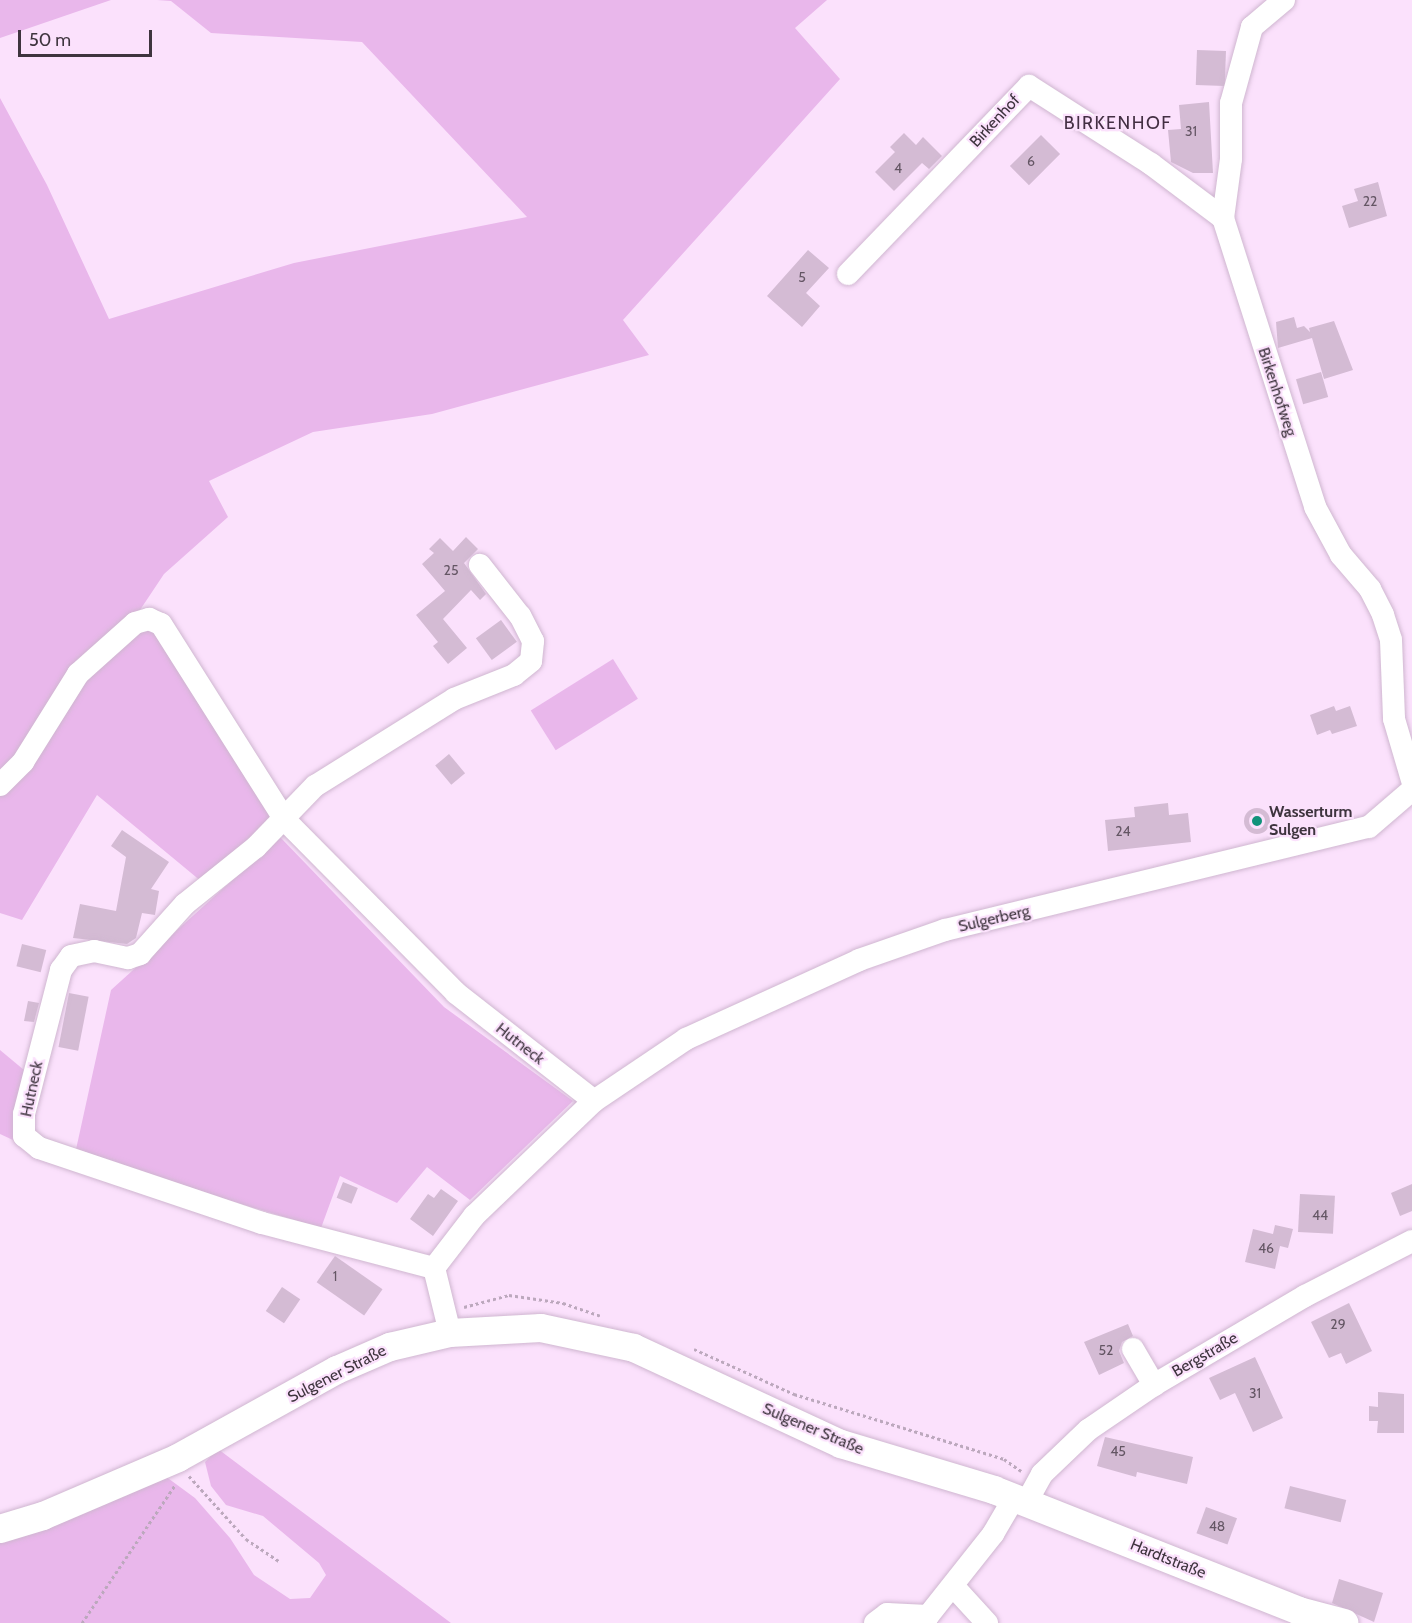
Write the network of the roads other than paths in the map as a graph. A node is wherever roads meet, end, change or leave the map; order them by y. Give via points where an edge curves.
1 (1284, 0) edge
2 (1223, 218) junction
3 (849, 274) dead end
4 (480, 565) dead end
5 (1412, 780) edge
6 (0, 785) edge
7 (1412, 790) edge
8 (285, 820) junction
9 (594, 1101) junction
10 (1412, 1241) edge
11 (434, 1268) junction
12 (450, 1333) junction
13 (1133, 1349) dead end
14 (1154, 1385) junction
15 (1011, 1497) junction
16 (0, 1529) edge
17 (954, 1587) junction
18 (875, 1623) edge
19 (987, 1623) edge
20 (1344, 1623) edge

1 - 2 street, Birkenhofweg via 1252,27 1231,103 1231,159
2 - 3 street, Birkenhof via 1150,164 1029,86
2 - 5 street, Birkenhofweg via 1315,507 1341,555 1370,589 1383,615 1391,640 1394,719
4 - 8 street, Hutneck via 520,616 533,641 531,661 514,675 454,699 391,736 315,786
6 - 8 street, Hutneck via 23,762 78,674 135,623 149,620 161,624
7 - 9 street, Sulgerberg via 1369,827 945,930 859,960 686,1039
8 - 9 street, Hutneck via 456,993
8 - 11 street, Hutneck via 184,904 140,954 128,958 94,951 71,956 61,970 24,1114 24,1136 39,1148 262,1223
9 - 11 street via 474,1216
10 - 14 street, Bergstraße via 1305,1296
11 - 12 street
12 - 15 main road, Sulgener Straße via 541,1328 634,1348 841,1444
12 - 16 main road, Sulgener Straße via 390,1347 337,1371 178,1458 43,1516
13 - 14 street
14 - 15 street, Bergstraße via 1088,1430
15 - 17 street, Bergstraße via 993,1534
15 - 20 main road, Hardtstraße via 1299,1611
17 - 18 street, Bergstraße via 928,1616 887,1614
17 - 19 street

